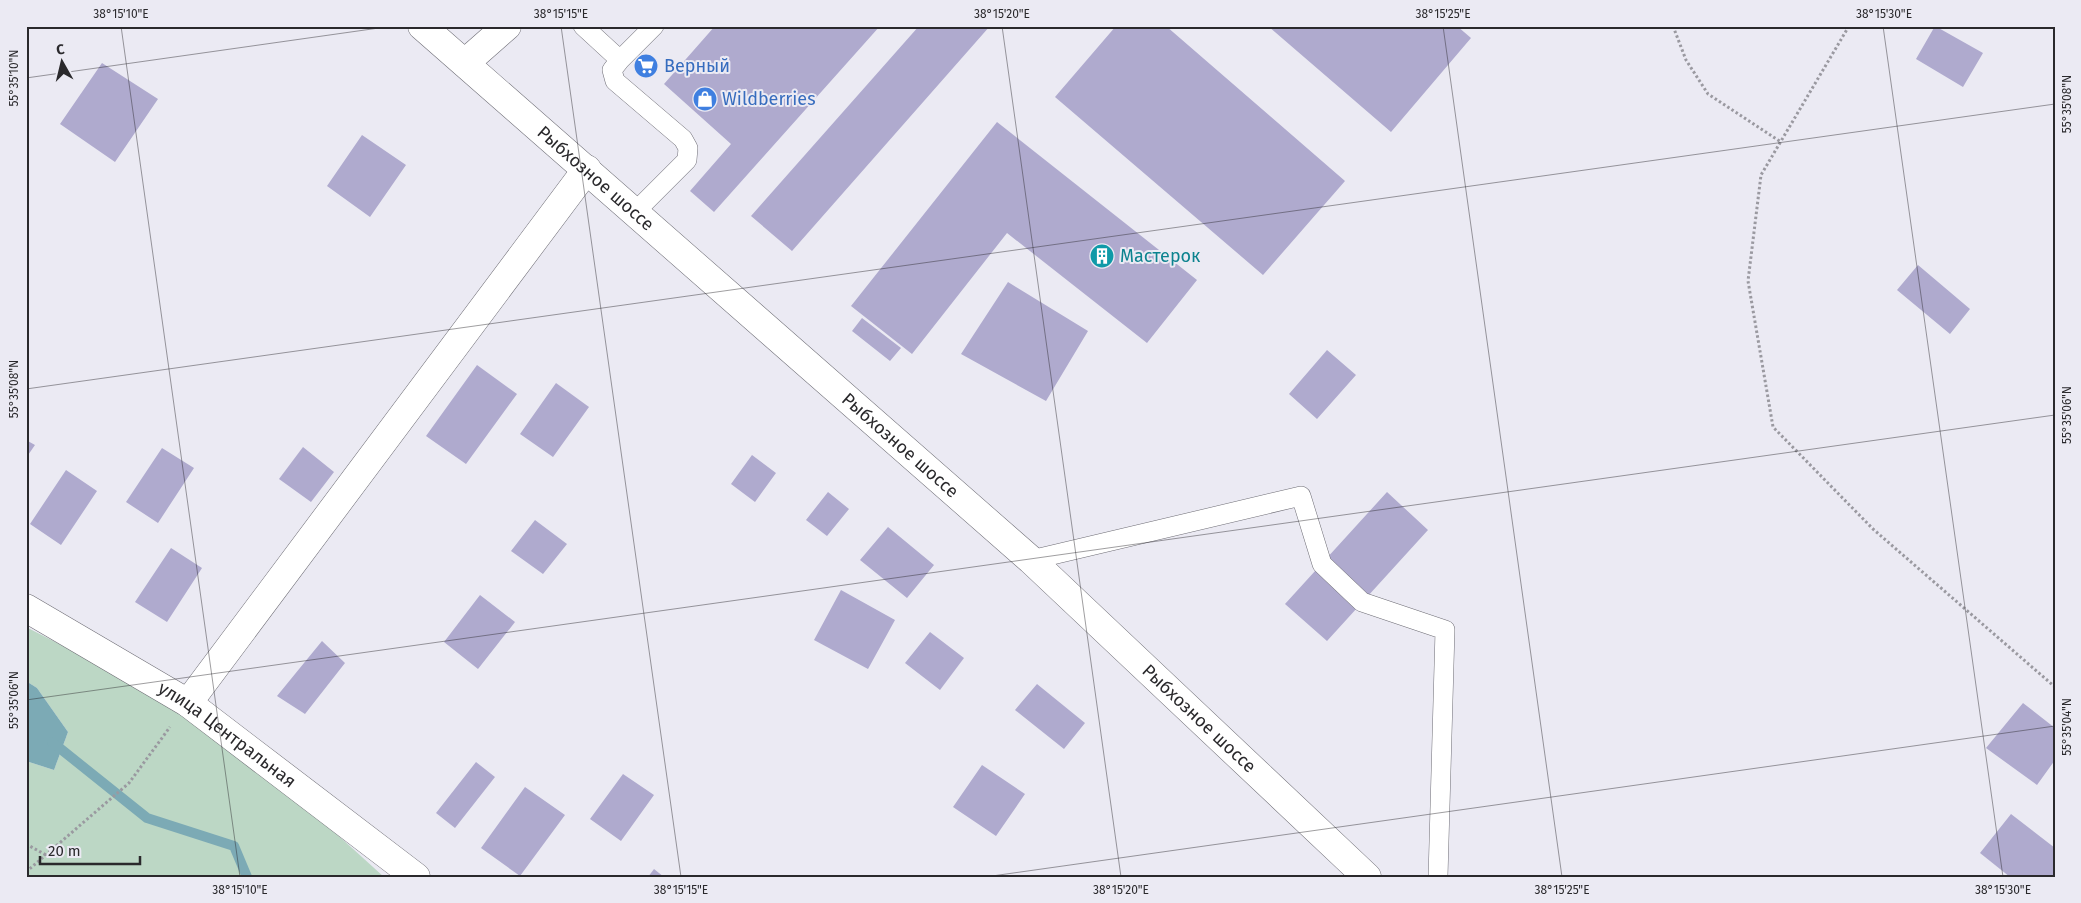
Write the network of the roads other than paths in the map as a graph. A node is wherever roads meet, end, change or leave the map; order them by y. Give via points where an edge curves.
1 (423, 26) edge
2 (507, 26) edge
3 (583, 26) edge
4 (654, 26) edge
5 (620, 60) junction
6 (465, 63) junction
7 (587, 169) junction
8 (636, 212) junction
9 (1031, 560) junction
10 (26, 608) edge
11 (188, 703) junction
12 (416, 877) edge
13 (1367, 877) edge
14 (1438, 877) edge

1 - 6 main road, Рыбхозное шоссе
2 - 6 main road
3 - 5 lane
4 - 5 lane
5 - 8 lane via 612,70 615,81 683,139 688,148 688,160
6 - 7 main road, Рыбхозное шоссе
7 - 8 main road, Рыбхозное шоссе
7 - 11 main road
8 - 9 main road, Рыбхозное шоссе
9 - 13 main road, Рыбхозное шоссе
9 - 14 lane via 1301,496 1322,564 1362,602 1445,630
10 - 11 main road, улица Центральная
11 - 12 main road, улица Центральная

